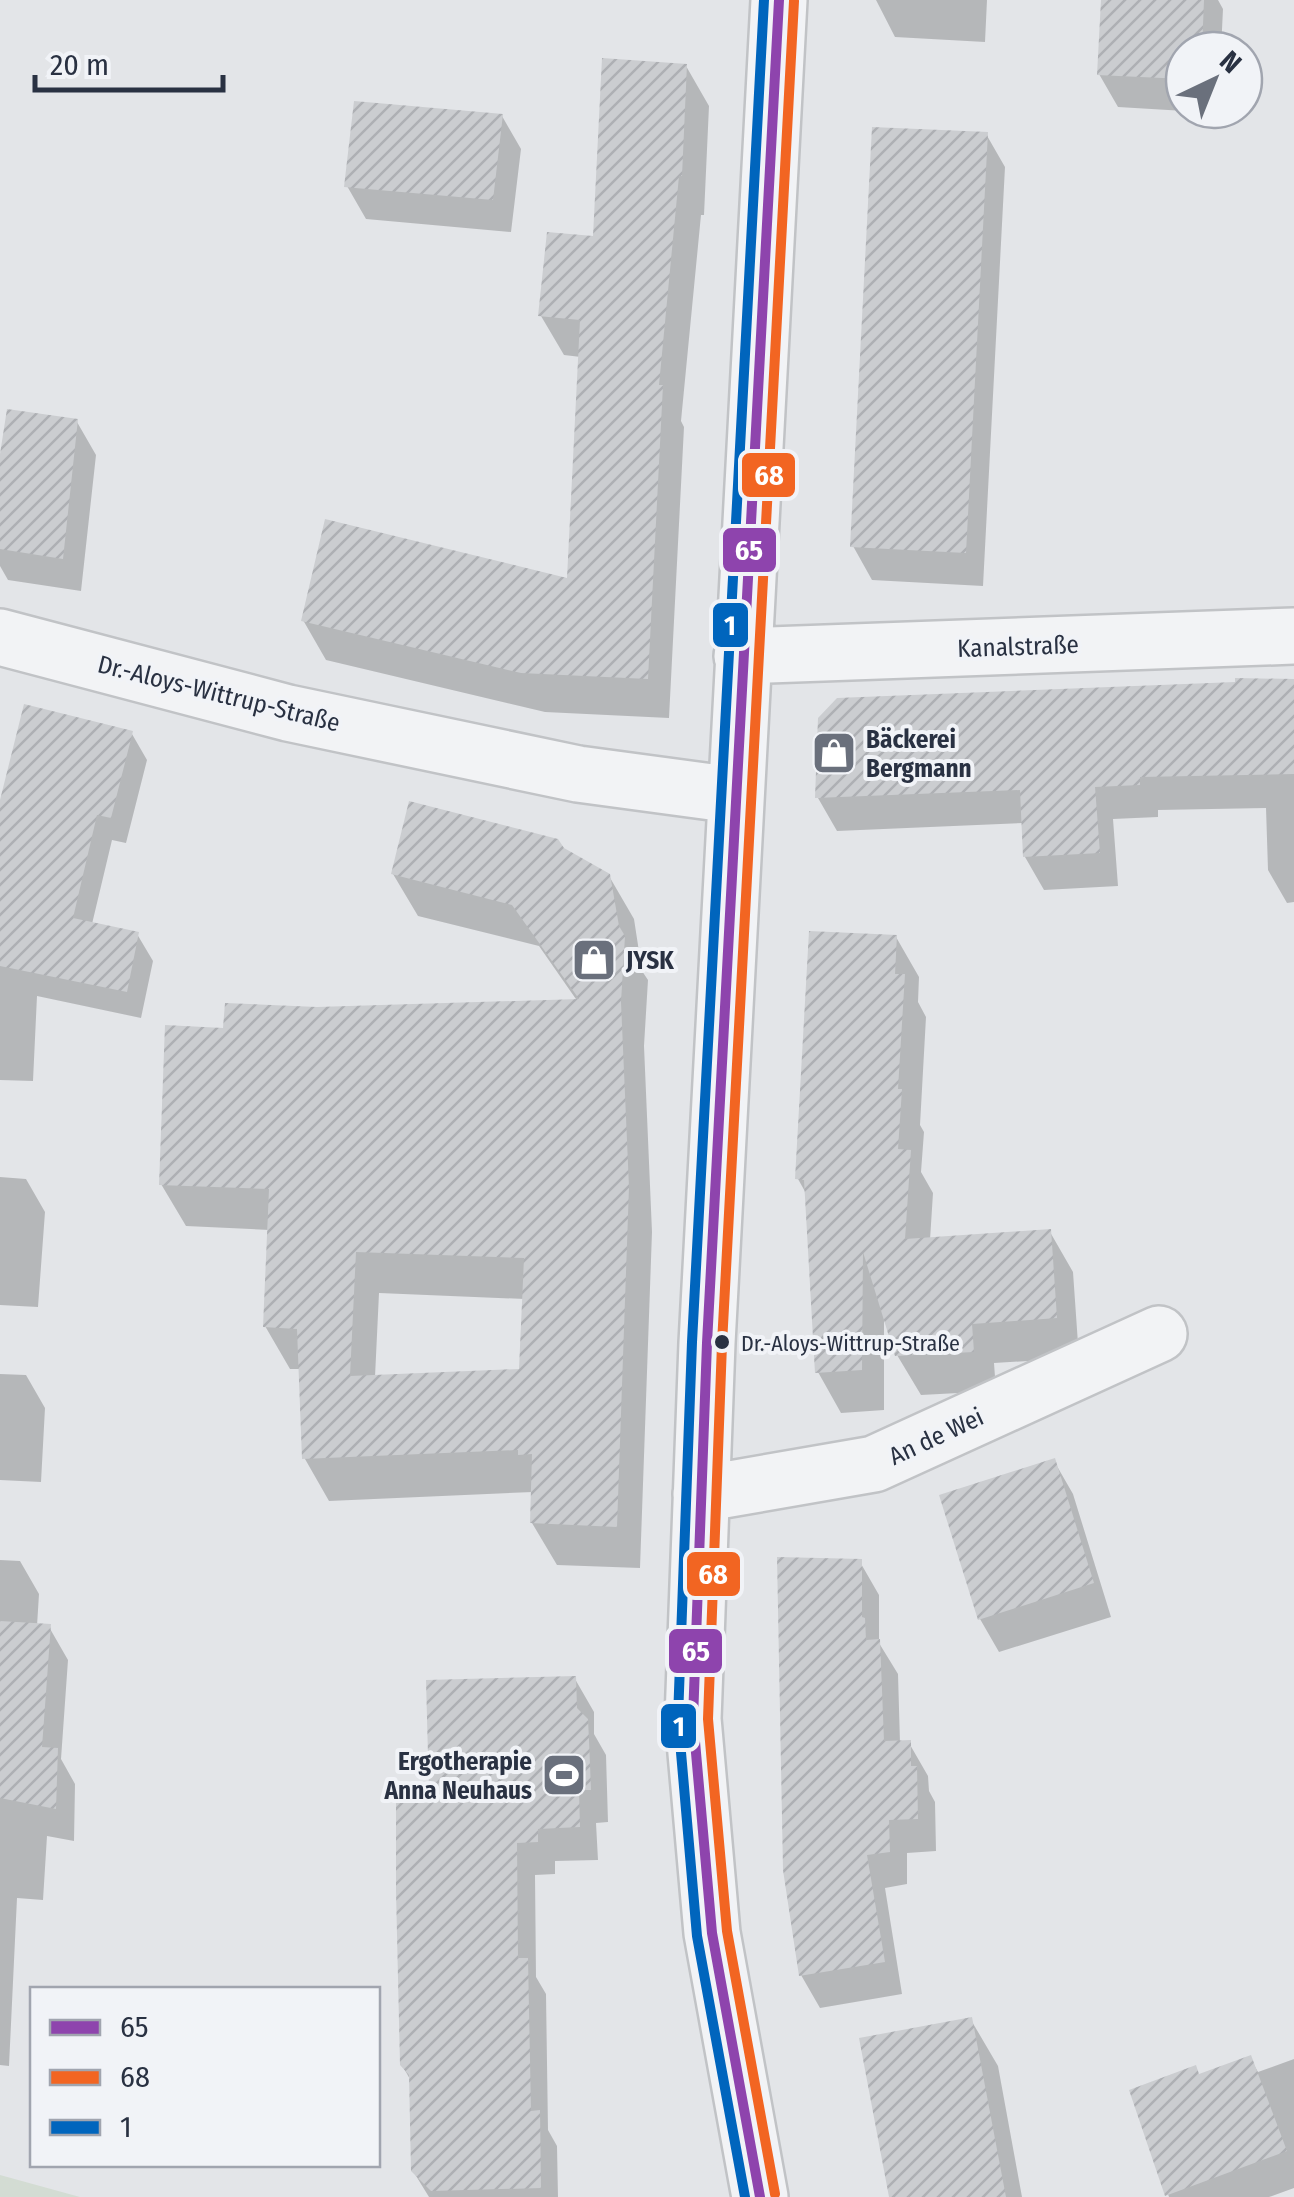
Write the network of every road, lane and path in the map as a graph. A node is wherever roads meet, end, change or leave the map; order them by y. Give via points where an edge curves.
1 (779, 0) edge
2 (1294, 636) edge
3 (0, 637) edge
4 (742, 656) junction
5 (734, 796) junction
6 (1159, 1334) dead end
7 (701, 1494) junction
8 (760, 2197) edge

1 - 4 street
2 - 4 street, Kanalstraße
3 - 5 street, Dr.-Aloys-Wittrup-Straße via 288,713 578,774
4 - 5 street
5 - 7 street
6 - 7 street, An de Wei via 874,1464
7 - 8 street via 695,1738 712,1933

